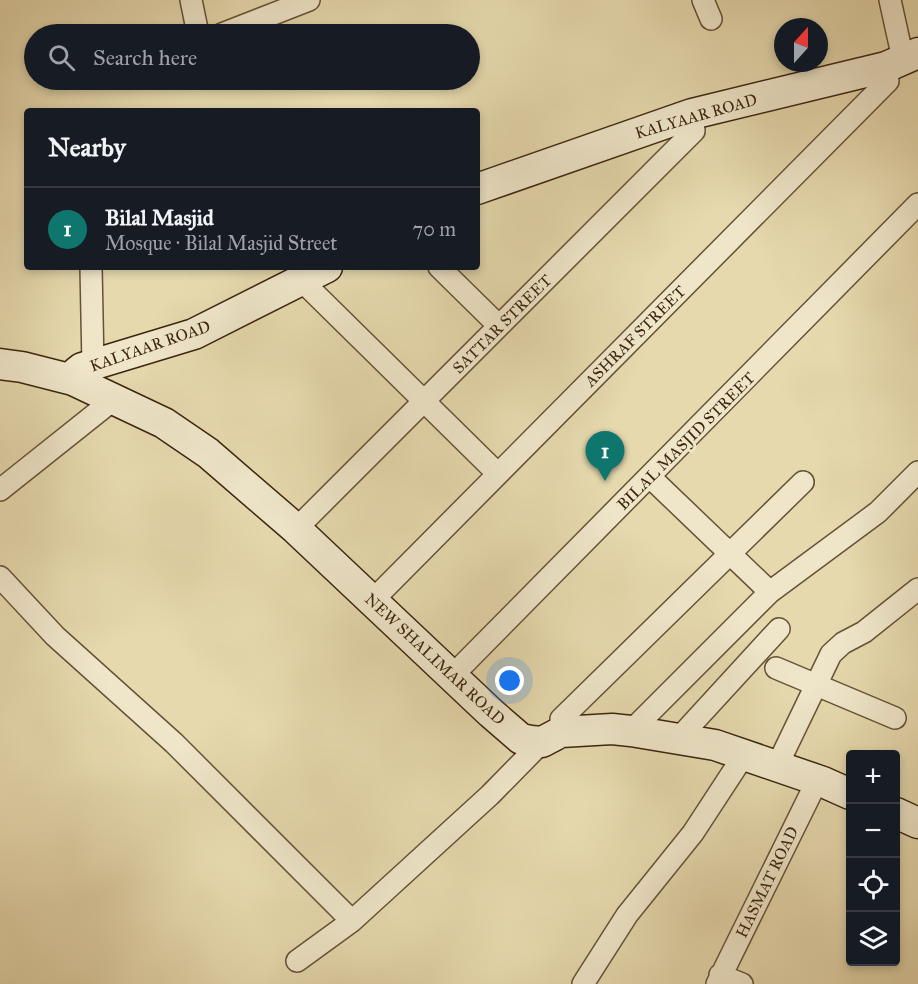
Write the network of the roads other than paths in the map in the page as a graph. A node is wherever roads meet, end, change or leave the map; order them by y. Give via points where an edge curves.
1 (191, 0) edge
2 (309, 0) edge
3 (890, 0) edge
4 (196, 24) edge
5 (248, 24) edge
6 (902, 60) edge
7 (692, 114) junction
8 (480, 188) edge
9 (918, 204) edge
10 (91, 270) edge
11 (442, 270) edge
12 (314, 272) edge
13 (499, 326) junction
14 (0, 364) edge
15 (83, 373) junction
16 (113, 400) junction
17 (424, 402) junction
18 (918, 472) edge
19 (498, 474) junction
20 (650, 477) junction
21 (803, 482) dead end
22 (0, 490) edge
23 (296, 529) junction
24 (729, 555) junction
25 (0, 577) edge
26 (918, 589) edge
27 (770, 592) junction
28 (372, 601) junction
29 (779, 629) dead end
30 (776, 668) dead end
31 (452, 676) junction
32 (817, 685) junction
33 (895, 717) dead end
34 (631, 731) junction
35 (551, 737) junction
36 (678, 739) junction
37 (744, 755) junction
38 (777, 766) junction
39 (817, 781) junction
40 (846, 792) edge
41 (900, 815) edge
42 (918, 823) edge
43 (352, 921) junction
44 (297, 961) dead end
45 (718, 980) edge
46 (583, 984) edge
47 (742, 984) edge

1 - 4 street
2 - 5 street
3 - 6 street
6 - 7 street, KALYAAR ROAD
6 - 19 street, ASHRAF STREET via 888,81
7 - 8 street, KALYAAR ROAD
7 - 13 street, SATTAR STREET via 694,131
9 - 20 street, BILAL MASJID STREET
10 - 15 street
11 - 13 street
12 - 15 street, KALYAAR ROAD via 194,334
12 - 17 street
13 - 17 street, SATTAR STREET
14 - 15 street, NEW SHALIMAR ROAD
15 - 16 street, NEW SHALIMAR ROAD
16 - 22 street
16 - 23 street, NEW SHALIMAR ROAD via 164,423 208,453
17 - 19 street
17 - 23 street, SATTAR STREET
18 - 27 street via 878,512
19 - 28 street, ASHRAF STREET
20 - 24 street
20 - 31 street, BILAL MASJID STREET
21 - 24 street
23 - 28 street, NEW SHALIMAR ROAD
24 - 27 street
24 - 35 street via 561,719
25 - 43 street via 55,636 174,743
26 - 32 street via 864,632 836,648
27 - 34 street
28 - 31 street, NEW SHALIMAR ROAD
29 - 36 street
30 - 32 street
31 - 35 street, NEW SHALIMAR ROAD via 521,739
32 - 33 street
32 - 38 street
34 - 35 street, NEW SHALIMAR ROAD via 612,729
34 - 36 street, NEW SHALIMAR ROAD
35 - 43 street
36 - 37 street, NEW SHALIMAR ROAD
37 - 38 street, NEW SHALIMAR ROAD
37 - 46 street via 693,833 627,915
38 - 39 street, NEW SHALIMAR ROAD
39 - 40 street, NEW SHALIMAR ROAD
39 - 45 street, HASMAT ROAD
41 - 42 street
43 - 44 street
45 - 47 street

